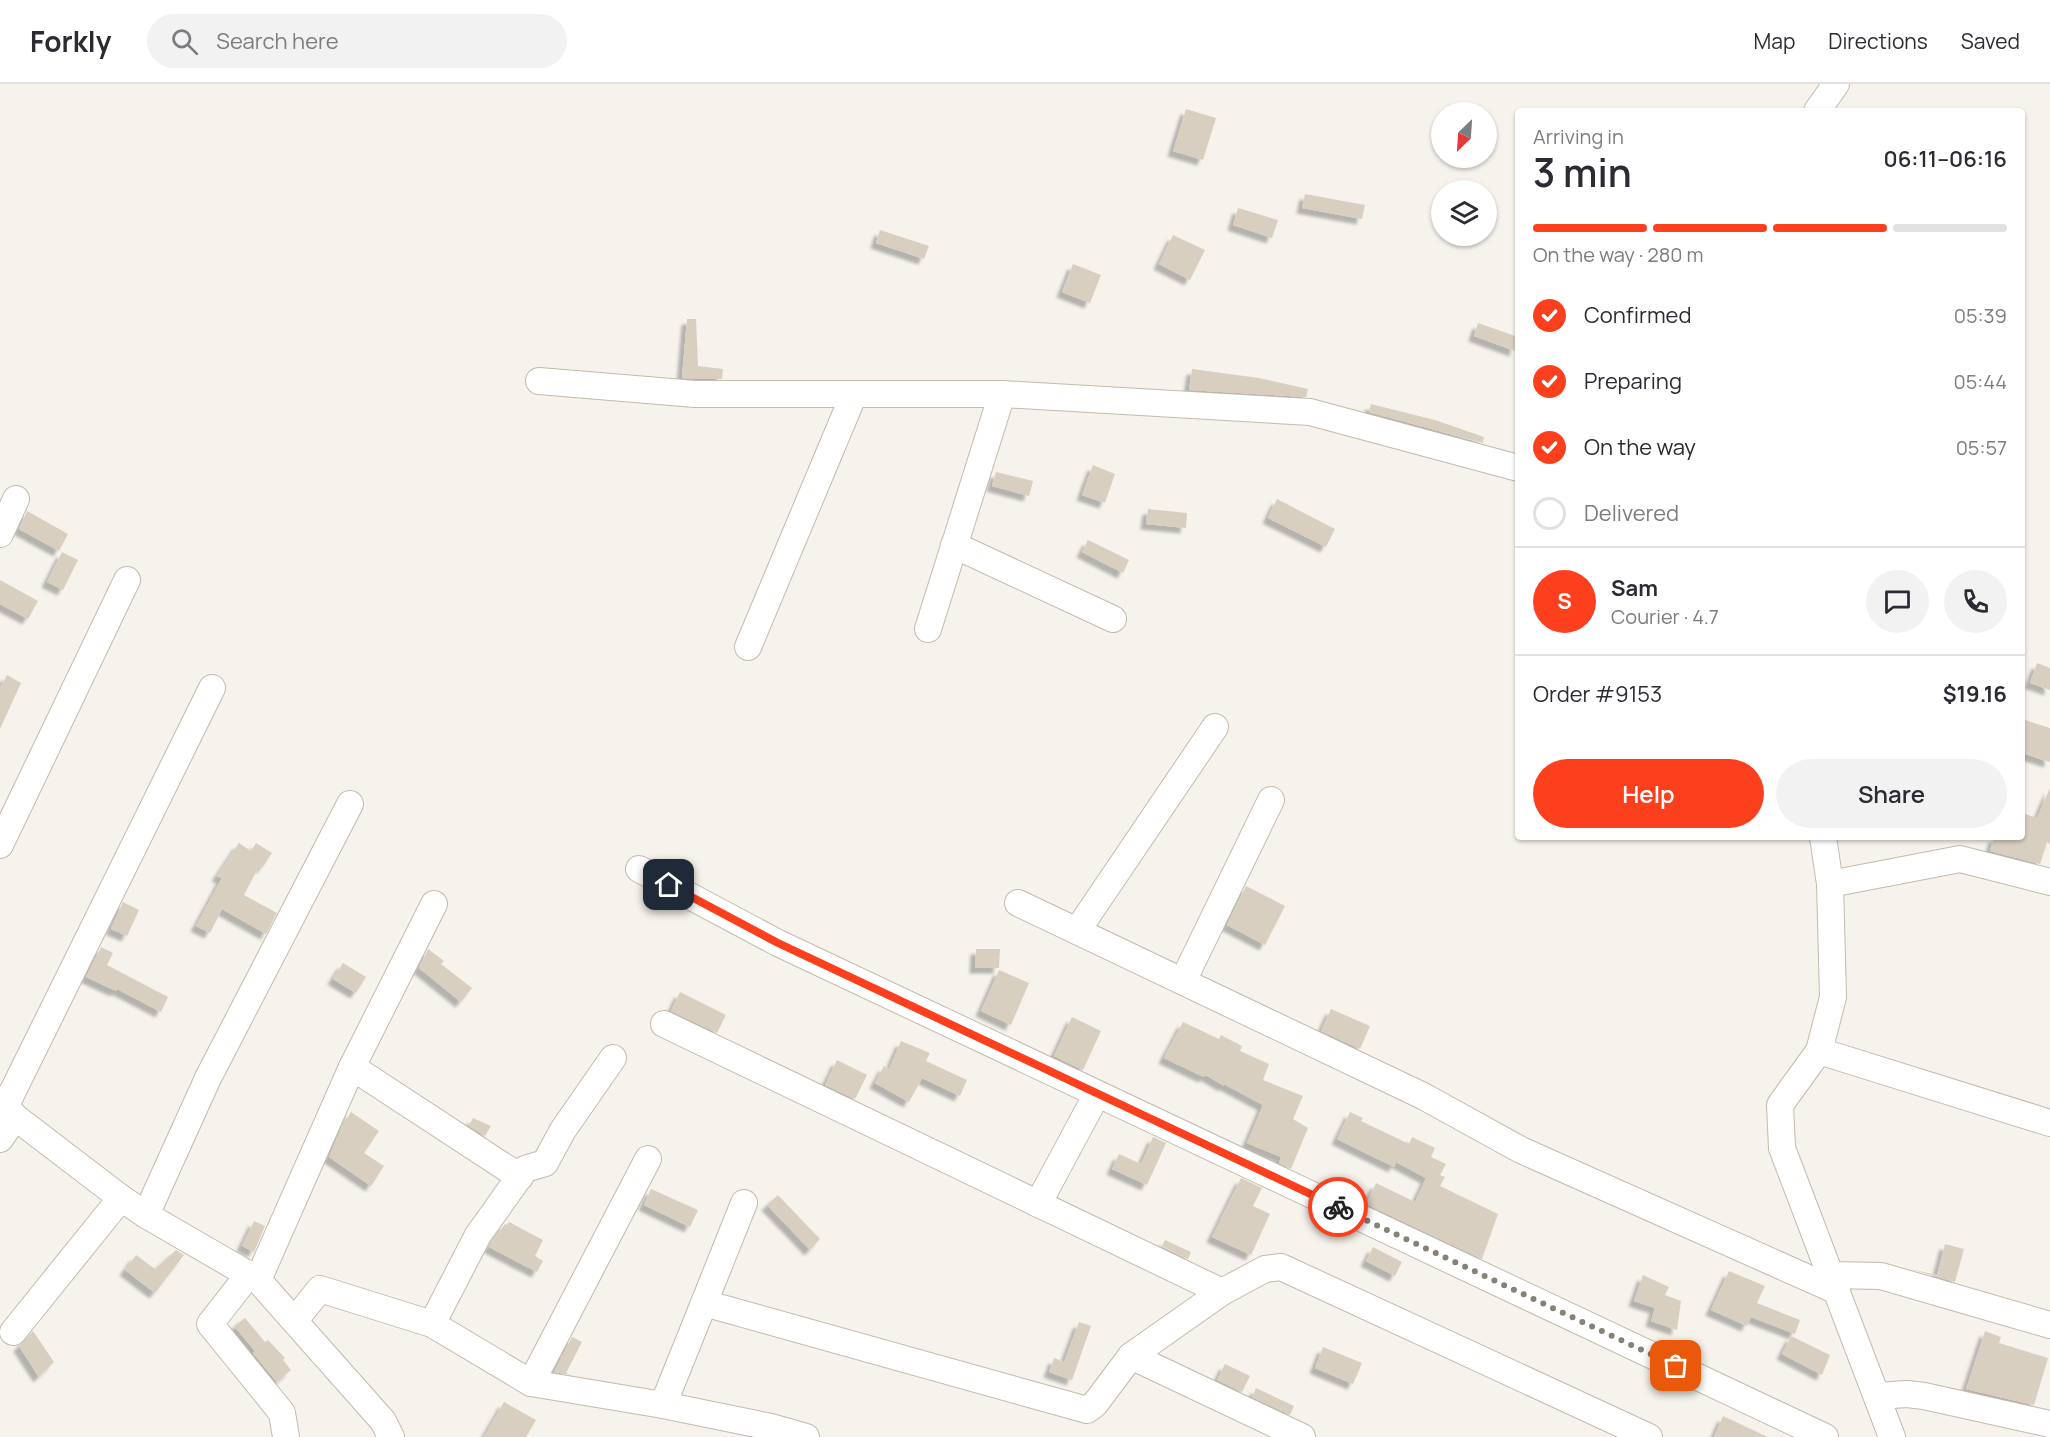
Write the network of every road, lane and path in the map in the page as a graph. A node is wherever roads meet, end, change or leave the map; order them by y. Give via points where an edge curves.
1 (1836, 84) edge
2 (1819, 108) edge
3 (539, 381) dead end
4 (854, 394) junction
5 (1002, 394) junction
6 (1515, 467) edge
7 (16, 498) dead end
8 (0, 534) edge
9 (954, 545) junction
10 (128, 580) dead end
11 (1113, 619) dead end
12 (928, 629) dead end
13 (748, 647) dead end
14 (212, 688) dead end
15 (1215, 727) dead end
16 (1271, 800) dead end
17 (350, 804) dead end
18 (1823, 840) edge
19 (0, 845) edge
20 (639, 869) dead end
21 (2050, 882) edge
22 (1830, 884) junction
23 (1018, 903) dead end
24 (434, 904) dead end
25 (1077, 931) junction
26 (1183, 981) junction
27 (664, 1024) dead end
28 (1819, 1052) junction
29 (613, 1058) dead end
30 (351, 1067) junction
31 (1097, 1094) junction
32 (7, 1107) edge
33 (2050, 1123) edge
34 (0, 1139) edge
35 (648, 1159) dead end
36 (520, 1177) junction
37 (121, 1198) junction
38 (744, 1203) dead end
39 (1038, 1204) junction
40 (146, 1215) junction
41 (254, 1277) junction
42 (1834, 1283) junction
43 (1222, 1292) junction
44 (704, 1303) junction
45 (295, 1320) junction
46 (432, 1324) junction
47 (2050, 1325) edge
48 (13, 1332) dead end
49 (1131, 1356) junction
50 (531, 1383) junction
51 (1877, 1396) junction
52 (663, 1404) junction
53 (2050, 1424) edge
54 (770, 1432) edge
55 (286, 1437) edge
56 (391, 1437) edge
57 (806, 1437) edge
58 (1302, 1437) edge
59 (1649, 1437) edge
60 (1826, 1437) edge
61 (1892, 1437) edge

1 - 2 street
3 - 4 street via 695,394
4 - 5 street
4 - 13 street
5 - 6 street via 1310,412
5 - 9 street
7 - 8 street
9 - 11 street
9 - 12 street
10 - 19 street
14 - 32 street
15 - 25 street
16 - 26 street
17 - 40 street via 208,1078
18 - 22 street
20 - 31 street via 778,943
21 - 22 street via 1960,859
22 - 28 street via 1833,997
23 - 25 street
24 - 30 street
25 - 26 street
26 - 42 street via 1423,1096 1521,1150
27 - 39 street
28 - 33 street
28 - 42 street via 1780,1105 1782,1148
29 - 36 street via 545,1163 525,1169
30 - 36 street
30 - 41 street
31 - 39 street
31 - 60 street
32 - 34 street
32 - 37 street
35 - 50 street
36 - 46 street via 478,1235
37 - 40 street
37 - 48 street
38 - 44 street
39 - 43 street
40 - 41 street
41 - 45 street
41 - 55 street via 210,1324 282,1413
42 - 47 street via 1881,1276
42 - 51 street
43 - 49 street
43 - 59 street via 1265,1269 1281,1267
44 - 49 street via 1087,1410
44 - 52 street
45 - 46 street via 320,1289
45 - 56 street via 383,1421
46 - 50 street
49 - 58 street
50 - 52 street
51 - 53 street via 1924,1396
51 - 61 street
52 - 54 street
54 - 57 street

